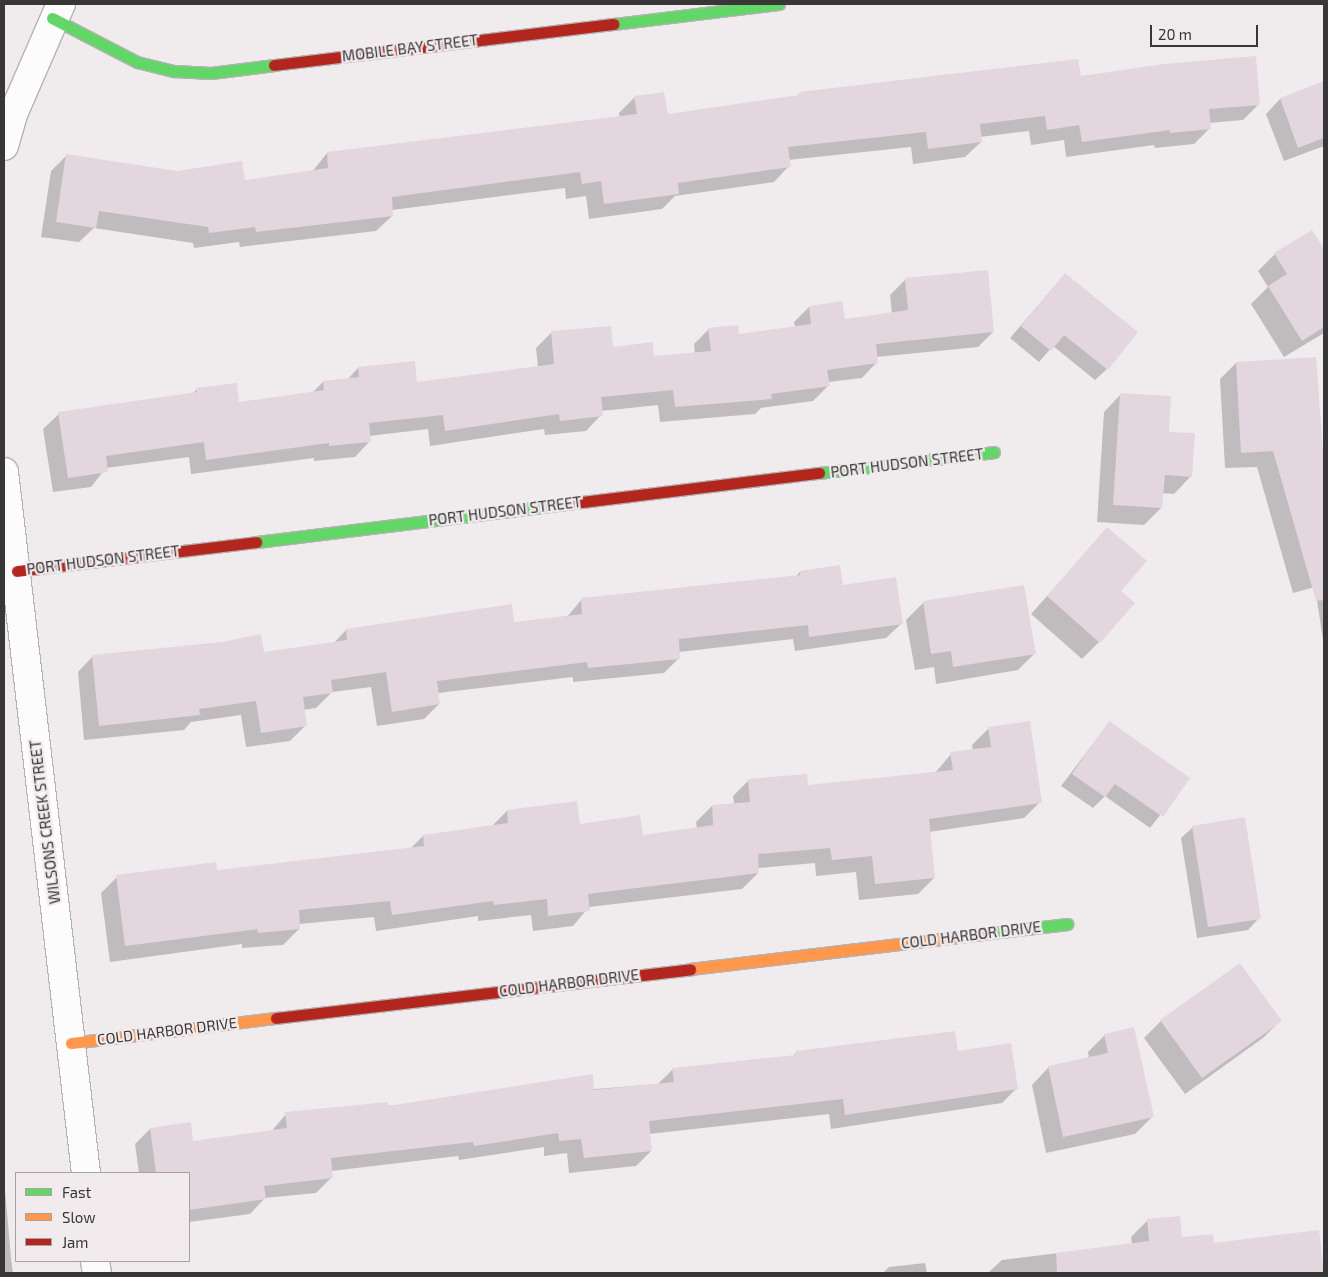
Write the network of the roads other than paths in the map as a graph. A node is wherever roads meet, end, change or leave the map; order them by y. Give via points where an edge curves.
1 (779, 4) edge
2 (57, 11) edge
3 (4, 146) edge
4 (994, 452) dead end
5 (4, 472) edge
6 (16, 571) junction
7 (1067, 924) dead end
8 (71, 1043) junction
9 (86, 1172) edge

1 - 2 street, MOBILE BAY STREET via 211,73 174,71 137,62
2 - 3 street
4 - 6 street, PORT HUDSON STREET
5 - 6 street, WILSONS CREEK STREET
6 - 8 street, WILSONS CREEK STREET
7 - 8 street, COLD HARBOR DRIVE
8 - 9 street, WILSONS CREEK STREET

